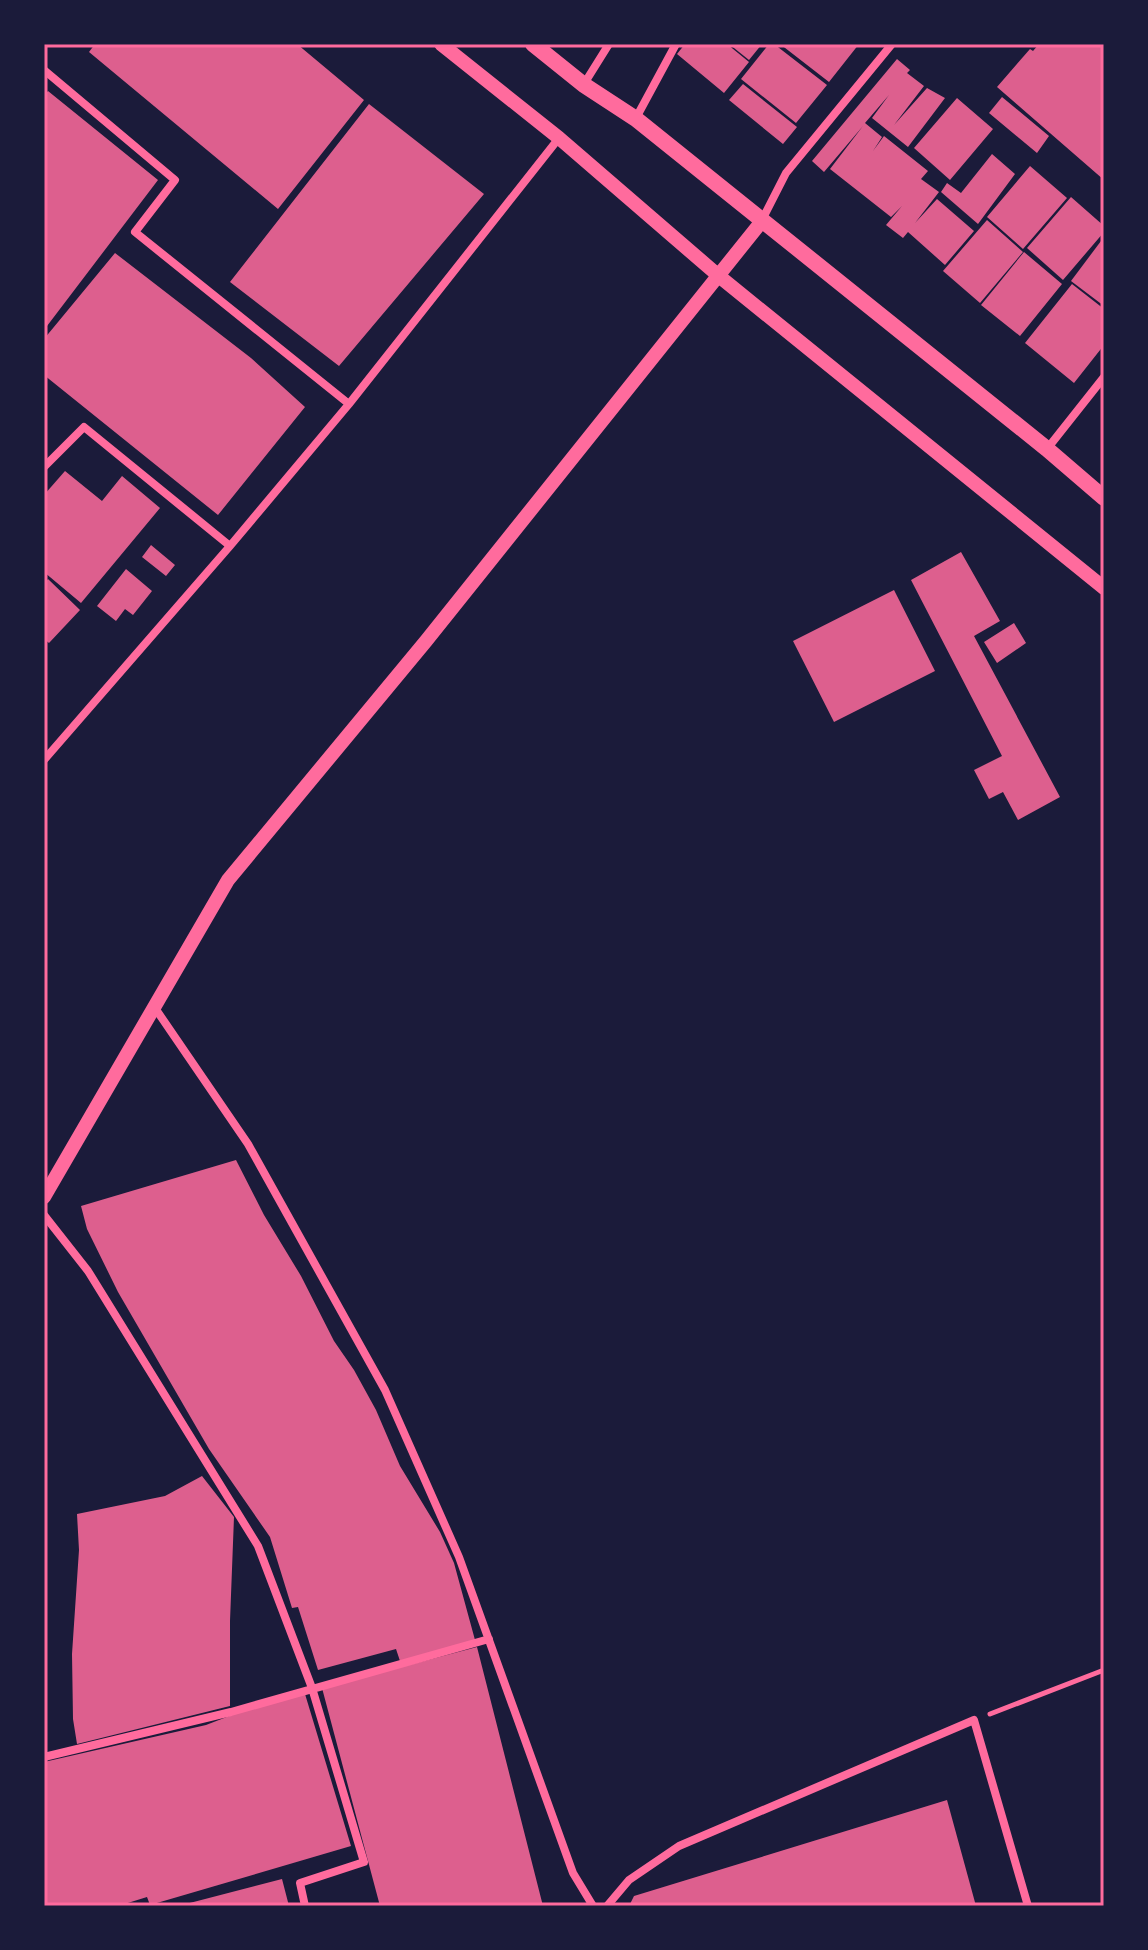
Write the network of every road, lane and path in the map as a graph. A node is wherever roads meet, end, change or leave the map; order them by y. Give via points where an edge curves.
1 (441, 44) edge
2 (533, 44) edge
3 (609, 44) edge
4 (676, 44) edge
5 (892, 44) edge
6 (44, 70) edge
7 (584, 85) junction
8 (636, 119) junction
9 (559, 138) junction
10 (762, 221) junction
11 (720, 277) junction
12 (1104, 377) edge
13 (349, 404) junction
14 (1047, 449) junction
15 (44, 467) edge
16 (1104, 498) edge
17 (230, 546) junction
18 (1104, 588) edge
19 (44, 760) edge
20 (155, 1008) junction
21 (44, 1197) edge
22 (44, 1215) edge
23 (489, 1639) junction
24 (1104, 1670) edge
25 (312, 1688) junction
26 (974, 1720) junction
27 (44, 1757) edge
28 (305, 1906) edge
29 (593, 1906) edge
30 (607, 1906) edge
31 (1028, 1906) edge

1 - 9 street
2 - 7 main road
3 - 7 street
4 - 8 street
5 - 10 street via 786,173
6 - 13 street via 175,180 135,232
7 - 8 main road
8 - 10 main road
9 - 11 street
9 - 13 street
10 - 11 street
10 - 14 main road
11 - 18 street
11 - 20 street via 228,880
12 - 14 street
13 - 17 street
14 - 16 main road
15 - 17 street via 84,427
17 - 19 street
20 - 21 street
20 - 23 street via 248,1144 385,1390
22 - 25 street via 88,1271 258,1546
23 - 25 street
23 - 29 street via 573,1873
24 - 26 path
25 - 27 street
25 - 28 street via 364,1862 300,1883
26 - 30 street via 679,1846 629,1880
26 - 31 street

